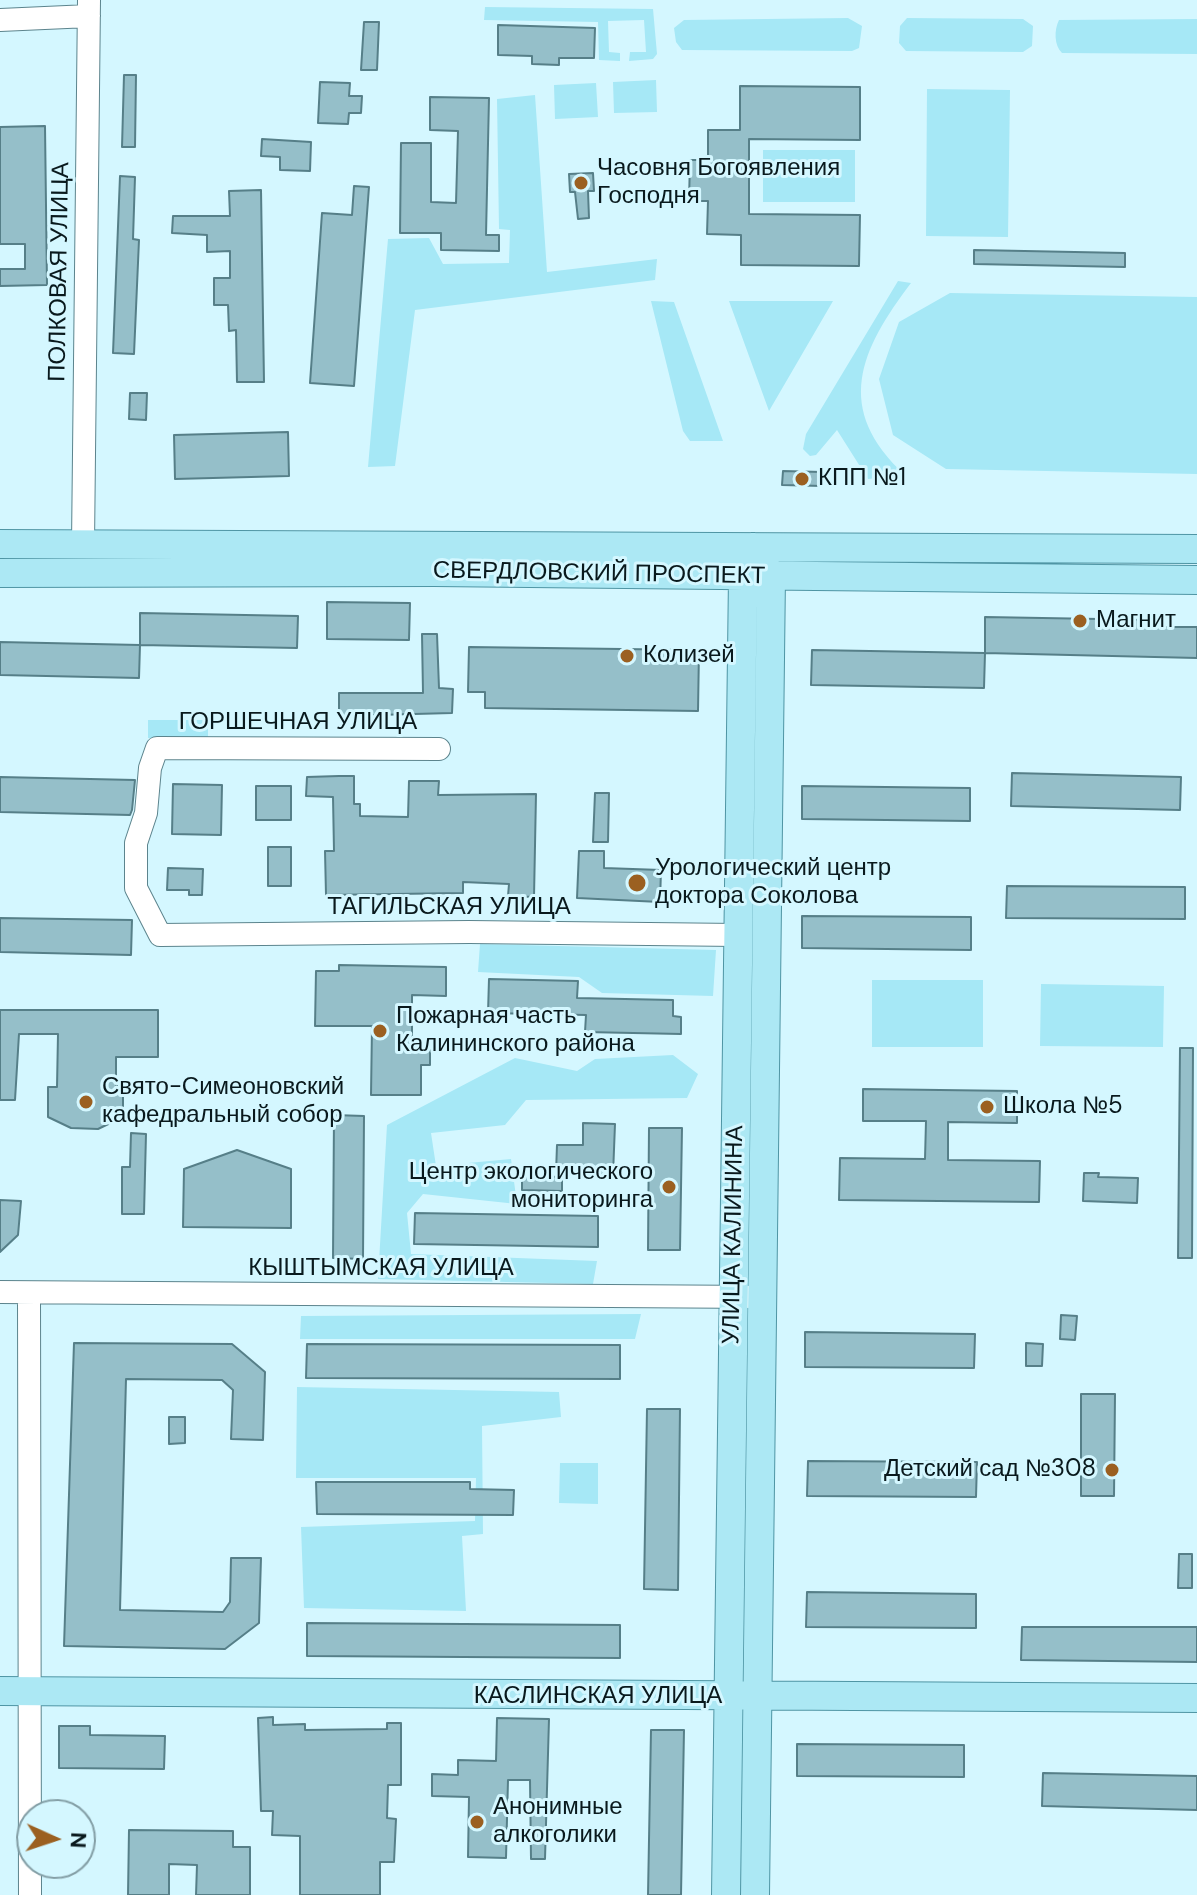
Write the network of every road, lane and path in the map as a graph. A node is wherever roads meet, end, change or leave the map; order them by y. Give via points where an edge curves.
1 (89, 8) edge
2 (0, 20) edge
3 (0, 544) edge
4 (83, 544) junction
5 (753, 547) junction
6 (1197, 549) edge
7 (0, 573) edge
8 (743, 576) junction
9 (771, 576) junction
10 (1197, 580) edge
11 (439, 749) dead end
12 (160, 935) joint
13 (738, 935) junction
14 (0, 1292) edge
15 (29, 1294) junction
16 (734, 1296) junction
17 (762, 1297) junction
18 (0, 1691) edge
19 (30, 1692) junction
20 (728, 1697) junction
21 (757, 1697) junction
22 (1197, 1698) edge
23 (30, 1895) edge
24 (726, 1895) edge
25 (755, 1895) edge

1 - 2 street
1 - 4 street, ПОЛКОВАЯ УЛИЦА
3 - 4 main road, СВЕРДЛОВСКИЙ ПРОСПЕКТ
4 - 5 main road, СВЕРДЛОВСКИЙ ПРОСПЕКТ
5 - 6 main road, СВЕРДЛОВСКИЙ ПРОСПЕКТ
5 - 8 main road, УЛИЦА КАЛИНИНА
5 - 9 main road
7 - 8 main road, СВЕРДЛОВСКИЙ ПРОСПЕКТ
8 - 9 main road, СВЕРДЛОВСКИЙ ПРОСПЕКТ
8 - 13 main road, УЛИЦА КАЛИНИНА
9 - 10 main road, СВЕРДЛОВСКИЙ ПРОСПЕКТ
9 - 17 main road, УЛИЦА КАЛИНИНА
11 - 12 street, ГОРШЕЧНАЯ УЛИЦА via 157,748 136,843 136,888
12 - 13 street, ТАГИЛЬСКАЯ УЛИЦА
13 - 16 main road, УЛИЦА КАЛИНИНА
14 - 15 street, КЫШТЫМСКАЯ УЛИЦА
15 - 16 street, КЫШТЫМСКАЯ УЛИЦА
15 - 19 street
16 - 17 street, КЫШТЫМСКАЯ УЛИЦА
16 - 20 main road, УЛИЦА КАЛИНИНА
17 - 21 main road, УЛИЦА КАЛИНИНА
18 - 19 main road, КАСЛИНСКАЯ УЛИЦА
19 - 20 main road, КАСЛИНСКАЯ УЛИЦА
19 - 23 street
20 - 21 main road, КАСЛИНСКАЯ УЛИЦА
20 - 24 main road, УЛИЦА КАЛИНИНА
21 - 22 main road, КАСЛИНСКАЯ УЛИЦА
21 - 25 main road, УЛИЦА КАЛИНИНА

